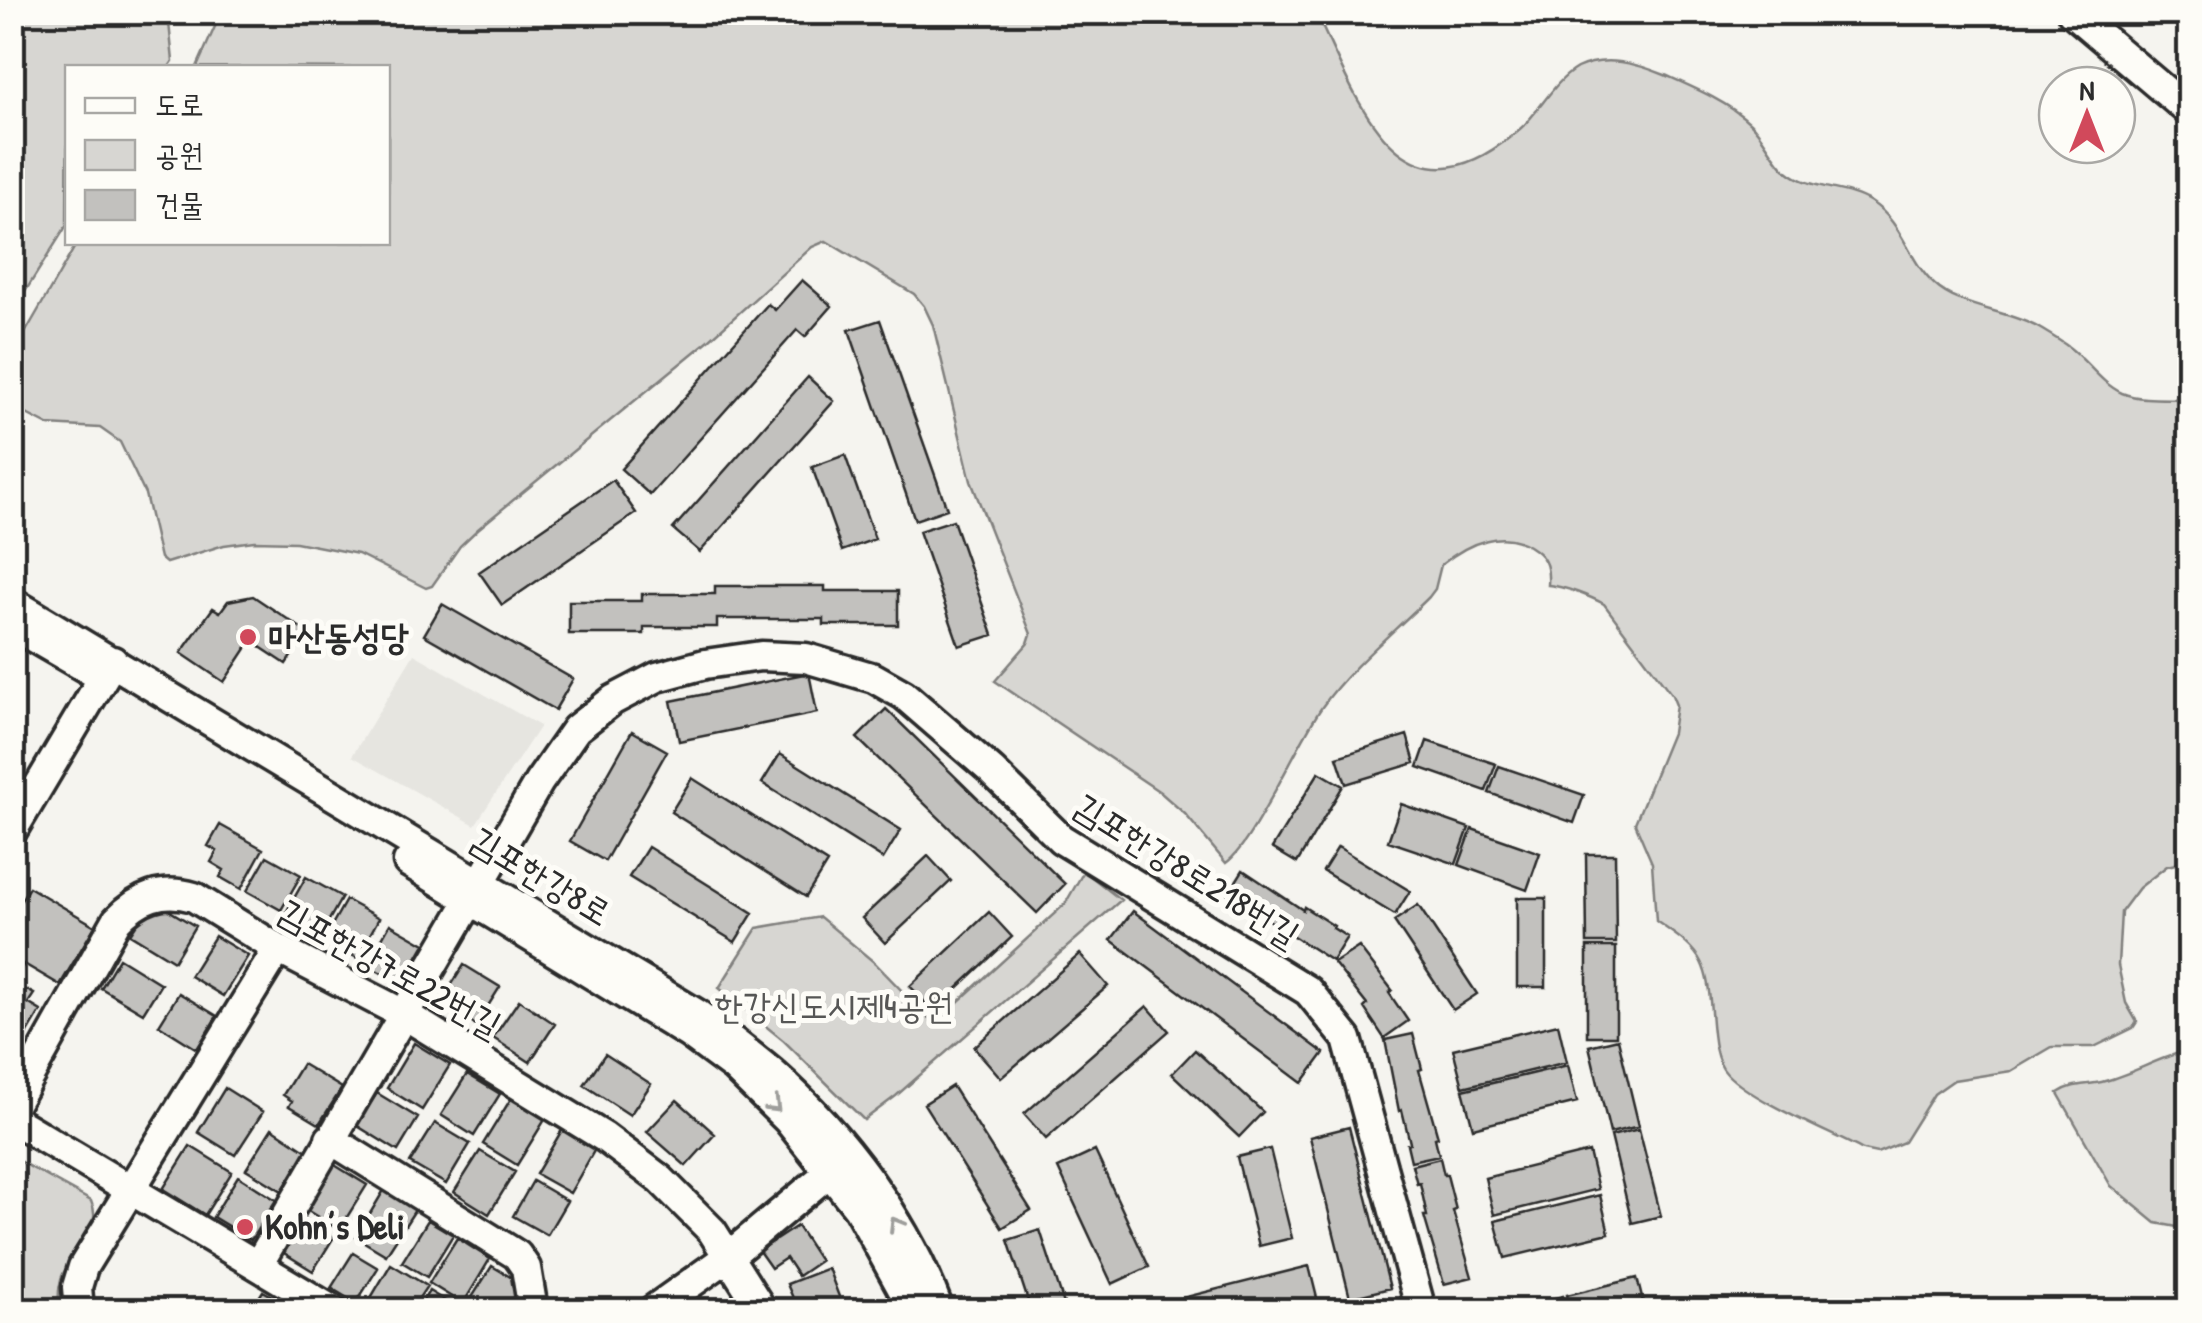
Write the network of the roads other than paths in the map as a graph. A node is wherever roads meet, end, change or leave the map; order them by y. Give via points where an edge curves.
1 (2072, 12) edge
2 (2190, 112) edge
3 (12, 602) edge
4 (12, 624) edge
5 (108, 670) junction
6 (12, 832) edge
7 (477, 892) junction
8 (278, 949) junction
9 (406, 1015) junction
10 (12, 1107) edge
11 (12, 1119) edge
12 (330, 1139) junction
13 (840, 1164) junction
14 (128, 1192) junction
15 (729, 1256) junction
16 (258, 1265) junction
17 (80, 1310) edge
18 (332, 1310) edge
19 (533, 1310) edge
20 (653, 1310) edge
21 (762, 1310) edge
22 (914, 1310) edge
23 (940, 1310) edge
24 (1421, 1310) edge

1 - 2 street
3 - 5 street, 김포한강8로
4 - 5 street, 김포한강8로
5 - 6 street
5 - 7 street, 김포한강8로
7 - 9 street, 김포한강8로218번길
7 - 13 street, 김포한강8로 via 698,1014 817,1118
7 - 24 street, 김포한강8로218번길 via 576,729 612,700 657,677 761,656 806,658 874,678 992,770 1061,839 1308,991 1347,1039
8 - 9 street, 김포한강7로22번길
8 - 10 street, 김포한강7로22번길 via 194,896 164,892 132,904
8 - 14 street
9 - 12 street, 김포한강8로218번길
9 - 15 street, 김포한강7로22번길 via 604,1137 661,1180
11 - 14 street
12 - 16 street, 김포한강8로218번길
12 - 19 street via 517,1255 526,1268
13 - 15 street
13 - 22 street, 김포한강8로
23 -> 13 street, 김포한강8로 via 879,1196
14 - 16 street
14 - 17 street via 79,1275
15 - 20 street
15 - 21 street, 김포한강7로22번길
16 - 18 street

